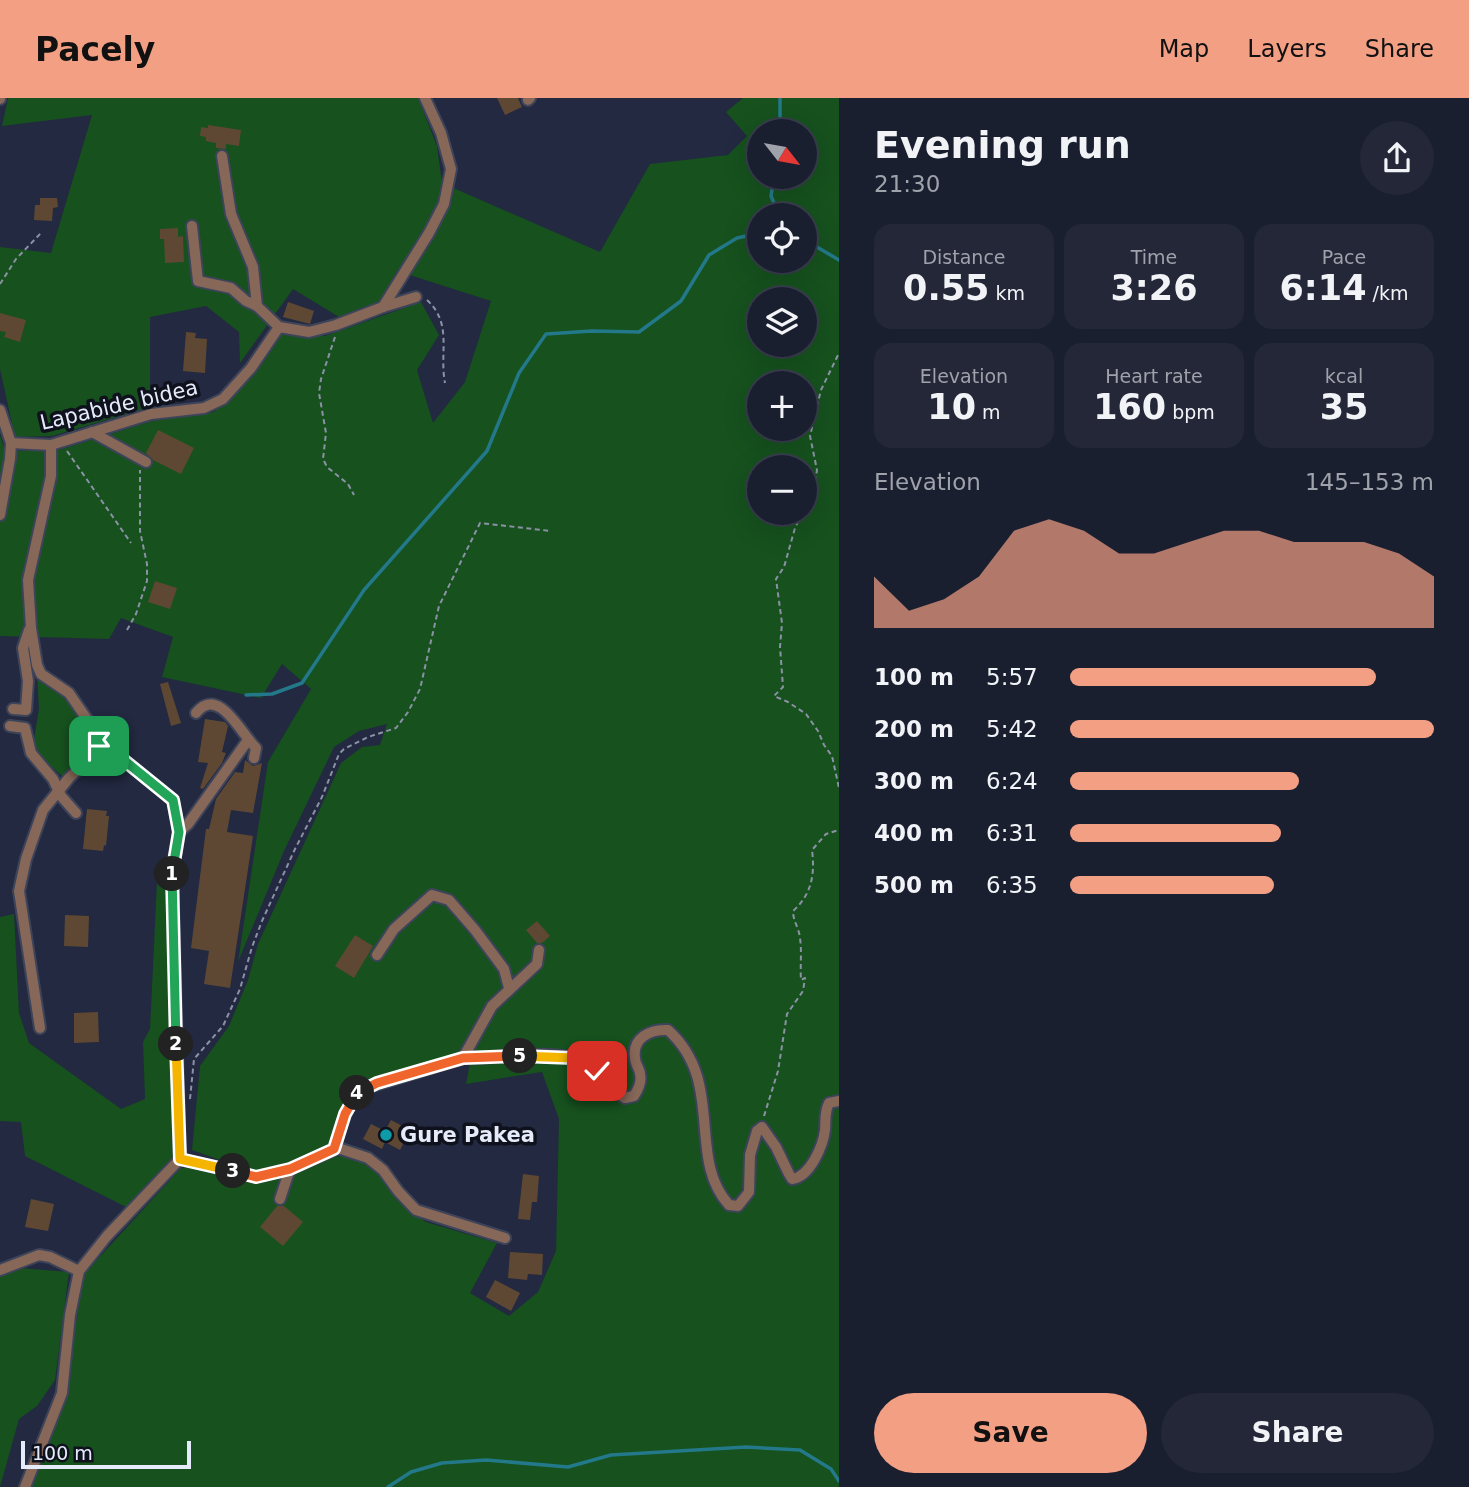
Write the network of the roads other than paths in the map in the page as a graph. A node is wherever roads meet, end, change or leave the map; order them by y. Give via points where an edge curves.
1 (425, 98) edge
2 (222, 156) dead end
3 (192, 226) dead end
4 (416, 297) road end
5 (257, 306) junction
6 (383, 307) junction
7 (279, 327) junction
8 (0, 410) edge
9 (92, 432) junction
10 (11, 443) junction
11 (56, 443) junction
12 (143, 460) road end
13 (0, 515) edge
14 (31, 628) junction
15 (13, 709) dead end
16 (196, 713) dead end
17 (10, 726) dead end
18 (248, 740) junction
19 (104, 744) junction
20 (254, 758) dead end
21 (58, 790) junction
22 (76, 813) dead end
23 (179, 832) junction
24 (539, 950) dead end
25 (377, 955) dead end
26 (509, 988) junction
27 (40, 1028) dead end
28 (463, 1058) junction
29 (839, 1101) edge
30 (334, 1149) junction
31 (180, 1159) junction
32 (290, 1169) junction
33 (280, 1199) dead end
34 (505, 1238) dead end
35 (0, 1270) edge
36 (79, 1271) junction
37 (25, 1487) edge

1 - 6 street via 451,169 444,204
2 - 5 street via 232,214 253,267
3 - 5 street via 198,281 231,288
4 - 6 street
5 - 7 street
6 - 7 street via 309,332
7 - 9 street, Lapabide bidea via 223,399 204,408 151,414
8 - 10 street
9 - 11 street, Lapabide bidea
9 - 12 street
10 - 11 street, Lapabide bidea
10 - 13 street
11 - 14 street via 28,580
14 - 15 street via 23,648 26,710
14 - 19 street via 41,674 69,694
16 - 18 street via 214,703 244,730
17 - 21 street via 25,728 31,753
18 - 20 street via 256,748
18 - 23 street
19 - 21 street
19 - 23 street via 173,800
21 - 22 street
21 - 27 street via 43,810 19,891
23 - 31 street via 172,871
24 - 26 street via 531,972
25 - 26 street via 394,929 432,895 449,900 475,930 504,968
26 - 28 street via 492,1006
28 - 29 street via 573,1058 597,1071 625,1098 634,1096 639,1088 635,1046 642,1036 668,1030 686,1048 693,1064 704,1103 712,1175 729,1205 738,1206 749,1192 750,1155 757,1131 762,1127 792,1179 798,1178 817,1154 829,1103
28 - 30 street via 359,1090 345,1114
30 - 32 street
30 - 34 street via 368,1158 416,1210
31 - 32 street via 256,1177
31 - 36 street
32 - 33 street
35 - 36 street via 39,1255
36 - 37 street via 62,1394

